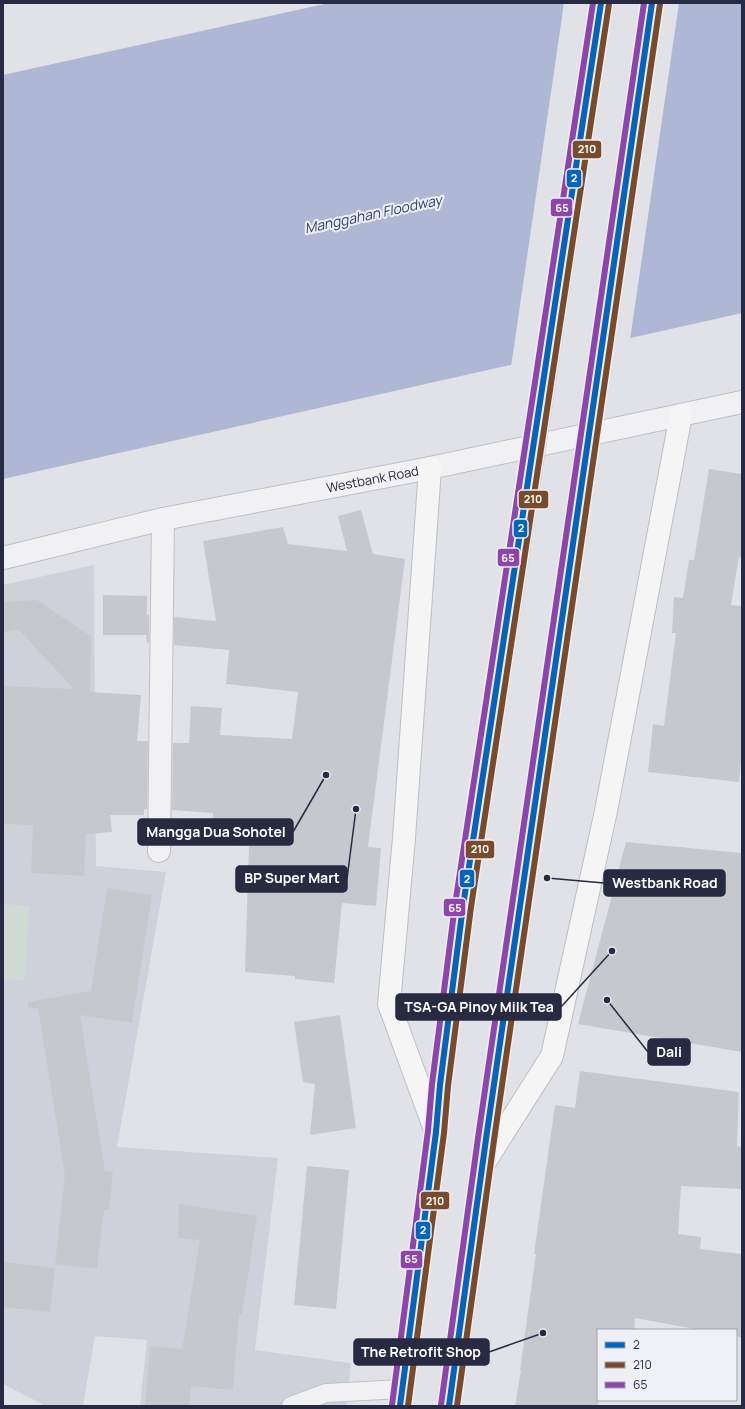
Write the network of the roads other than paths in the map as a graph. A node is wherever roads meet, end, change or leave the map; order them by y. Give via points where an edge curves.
1 (601, 3) edge
2 (652, 3) edge
3 (742, 402) edge
4 (681, 415) junction
5 (430, 468) junction
6 (163, 518) junction
7 (3, 558) edge
8 (159, 851) dead end
9 (436, 1132) junction
10 (483, 1165) junction
11 (401, 1397) edge
12 (291, 1406) edge
13 (448, 1406) edge

1 - 9 main road, bridge via 463,906
2 - 10 main road, bridge
3 - 4 street, Westbank Road
4 - 5 street, Westbank Road
4 - 10 main road via 606,811 552,1056
5 - 6 street, Westbank Road
5 - 9 main road via 404,838 389,1004
6 - 7 street, Westbank Road
6 - 8 street
9 - 11 main road
10 - 13 main road
11 - 12 lane via 326,1393

